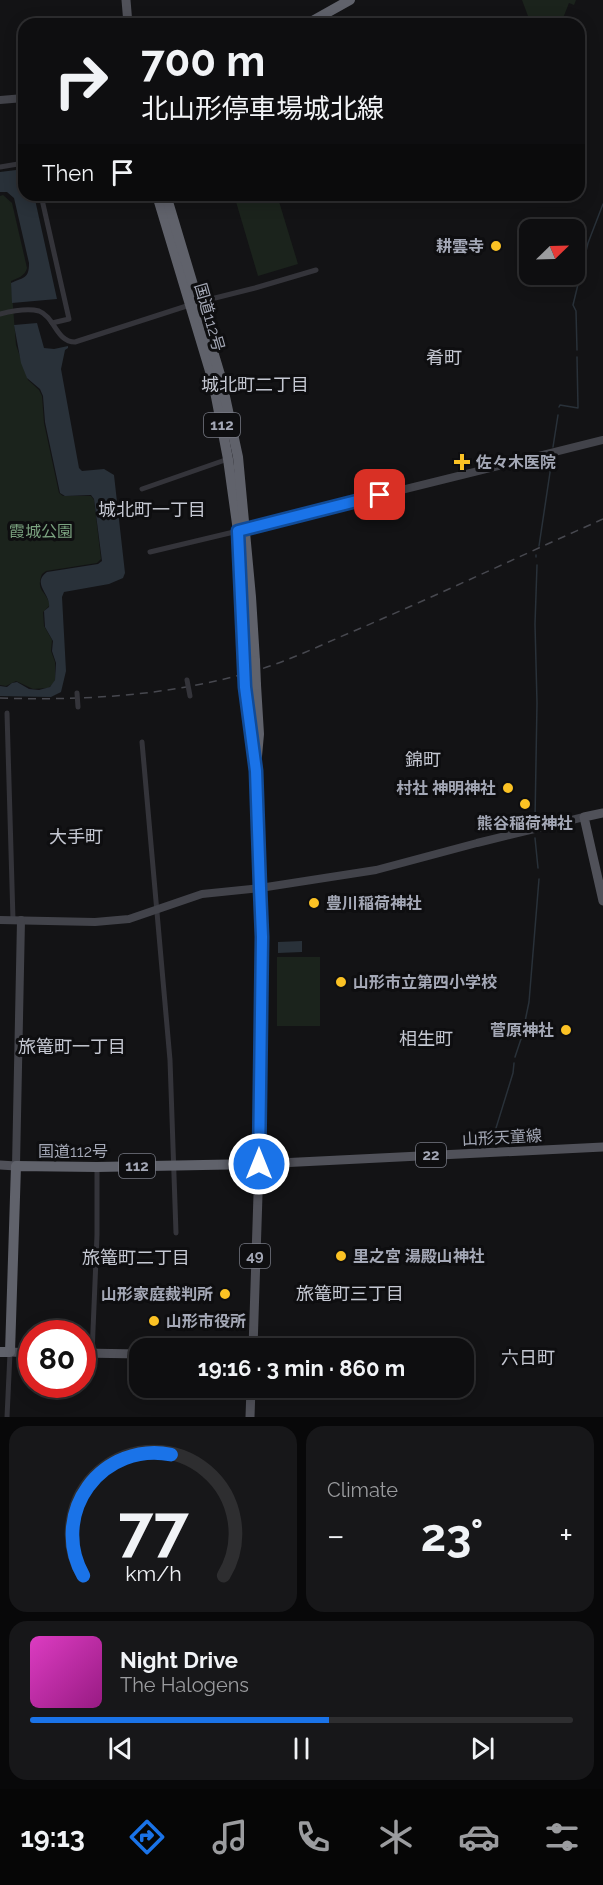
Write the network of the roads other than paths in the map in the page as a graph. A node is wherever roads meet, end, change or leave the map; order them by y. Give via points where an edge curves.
1 (126, 0) edge
2 (350, 0) edge
3 (128, 18) edge
4 (318, 18) edge
5 (18, 98) edge
6 (0, 100) edge
7 (18, 164) edge
8 (0, 167) edge
9 (42, 201) edge
10 (159, 201) edge
11 (168, 201) edge
12 (316, 270) dead end
13 (195, 304) junction
14 (0, 314) edge
15 (52, 323) junction
16 (603, 440) edge
17 (228, 459) junction
18 (142, 489) dead end
19 (242, 530) junction
20 (150, 552) dead end
21 (187, 680) dead end
22 (77, 693) dead end
23 (190, 696) dead end
24 (78, 707) dead end
25 (7, 713) dead end
26 (142, 742) dead end
27 (603, 813) edge
28 (584, 817) junction
29 (260, 888) junction
30 (603, 901) edge
31 (158, 909) junction
32 (0, 920) edge
33 (17, 920) junction
34 (603, 1147) edge
35 (259, 1164) junction
36 (0, 1165) edge
37 (16, 1166) junction
38 (173, 1166) junction
39 (97, 1167) junction
40 (176, 1233) dead end
41 (90, 1320) edge
42 (253, 1338) edge
43 (5, 1352) edge
44 (96, 1354) edge
45 (129, 1354) edge
46 (251, 1398) edge
47 (7, 1417) edge
48 (250, 1417) edge

1 - 3 main road
2 - 4 highway
5 - 6 street
7 - 8 street
9 - 15 street via 69,319
10 - 13 highway, 国道112号 / 112
11 - 13 highway, 国道112号 / 112
12 - 13 street
13 - 15 street via 75,342 65,340
13 - 17 highway, 国道112号 / 112
13 - 19 highway, 国道112号 / 112 via 221,378 238,457
14 - 15 street via 38,311
16 - 19 street
17 - 18 street
17 - 19 highway, 国道112号 / 112
19 - 20 street
19 - 29 highway, 国道112号 / 112, bridge
21 - 23 street, bridge
22 - 24 street, bridge
25 - 33 street
26 - 31 street
27 - 28 main road
28 - 29 street via 376,870
28 - 30 main road
29 - 31 street via 202,894
29 - 35 highway, 国道112号 / 112
31 - 33 street via 129,919 95,922
31 - 38 street via 170,1060
32 - 33 street
33 - 37 street
34 - 35 main road, 山形天童線 / 22
35 - 38 highway, 国道112号 / 112
35 - 42 main road, 49
36 - 37 main road
37 - 39 highway, 国道112号 / 112
37 - 43 highway, 国道112号
38 - 39 highway, 国道112号 / 112
38 - 40 street
39 - 41 street via 96,1257
43 - 47 street
44 - 45 main road
46 - 48 main road

